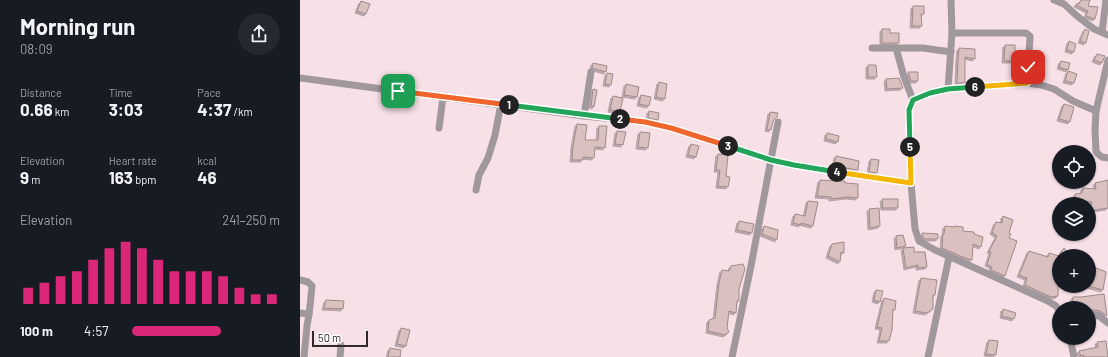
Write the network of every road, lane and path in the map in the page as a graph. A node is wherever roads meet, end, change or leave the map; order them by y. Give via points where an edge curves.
1 (951, 0) edge
2 (1054, 0) edge
3 (1106, 0) edge
4 (1065, 2) edge
5 (952, 33) junction
6 (1105, 33) edge
7 (872, 48) dead end
8 (896, 48) junction
9 (951, 52) junction
10 (1108, 60) edge
11 (591, 72) dead end
12 (300, 78) edge
13 (1027, 83) junction
14 (948, 89) junction
15 (443, 97) junction
16 (913, 100) junction
17 (501, 104) junction
18 (1096, 112) junction
19 (584, 116) junction
20 (778, 122) dead end
21 (439, 128) dead end
22 (1108, 158) edge
23 (771, 160) junction
24 (911, 183) junction
25 (476, 190) dead end
26 (949, 257) junction
27 (300, 280) edge
28 (1052, 304) edge
29 (300, 313) edge
30 (309, 314) junction
31 (1096, 315) edge
32 (1108, 322) edge
33 (341, 345) dead end
34 (1071, 345) edge
35 (304, 357) edge
36 (340, 357) edge
37 (732, 357) edge
38 (928, 357) edge
39 (1074, 357) edge

1 - 5 street
2 - 4 street
3 - 6 street
4 - 6 street via 1087,24
5 - 9 street
5 - 13 street via 1028,34 1030,38
7 - 8 street
8 - 9 street
8 - 16 street
9 - 14 street
10 - 18 street
11 - 19 street
12 - 15 street
13 - 14 street
13 - 18 street via 1054,89
14 - 16 street
15 - 17 street
15 - 21 street
16 - 24 street via 909,110
17 - 19 street
17 - 25 street via 495,135 488,158 478,175
18 - 22 street via 1096,151 1100,156
19 - 23 street via 645,122 671,128
20 - 23 street
23 - 24 street
23 - 37 street
24 - 26 street via 917,238
26 - 28 street
26 - 38 street
27 - 30 street via 312,286
29 - 30 street
30 - 35 street
31 - 32 street
33 - 36 street
34 - 39 street

